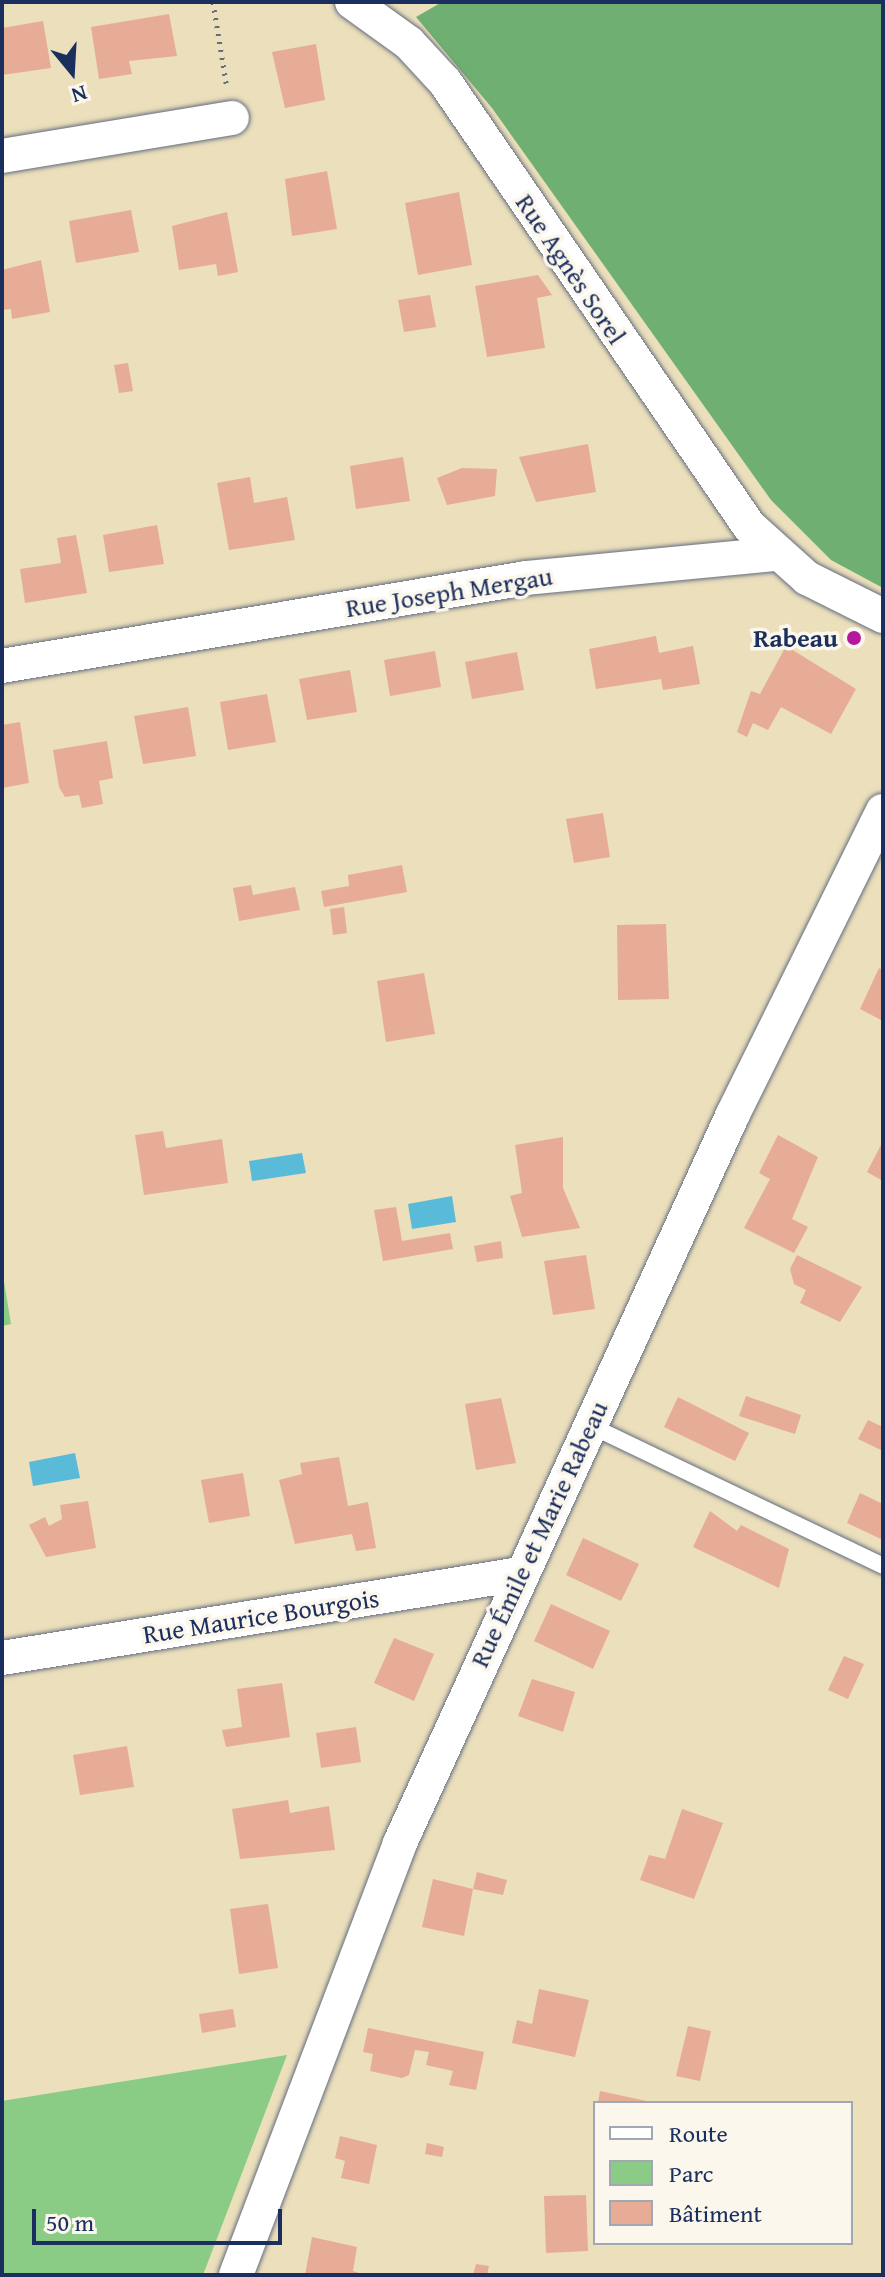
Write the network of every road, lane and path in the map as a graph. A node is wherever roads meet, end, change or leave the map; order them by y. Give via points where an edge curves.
1 (213, 2) edge
2 (352, 2) edge
3 (232, 118) joint
4 (2, 156) edge
5 (773, 554) junction
6 (883, 616) edge
7 (2, 666) edge
8 (883, 811) edge
9 (589, 1425) junction
10 (883, 1566) edge
11 (520, 1574) junction
12 (2, 1658) edge
13 (236, 2275) edge

1 - 3 path
2 - 5 street, Rue Agnès Sorel via 409,43 445,82
3 - 4 street
5 - 6 street
5 - 7 street, Rue Joseph Mergau via 526,578
8 - 9 street, Rue Émile et Marie Rabeau
9 - 10 lane
9 - 11 street, Rue Émile et Marie Rabeau
11 - 12 street, Rue Maurice Bourgois
11 - 13 street, Rue Émile et Marie Rabeau via 394,1857

